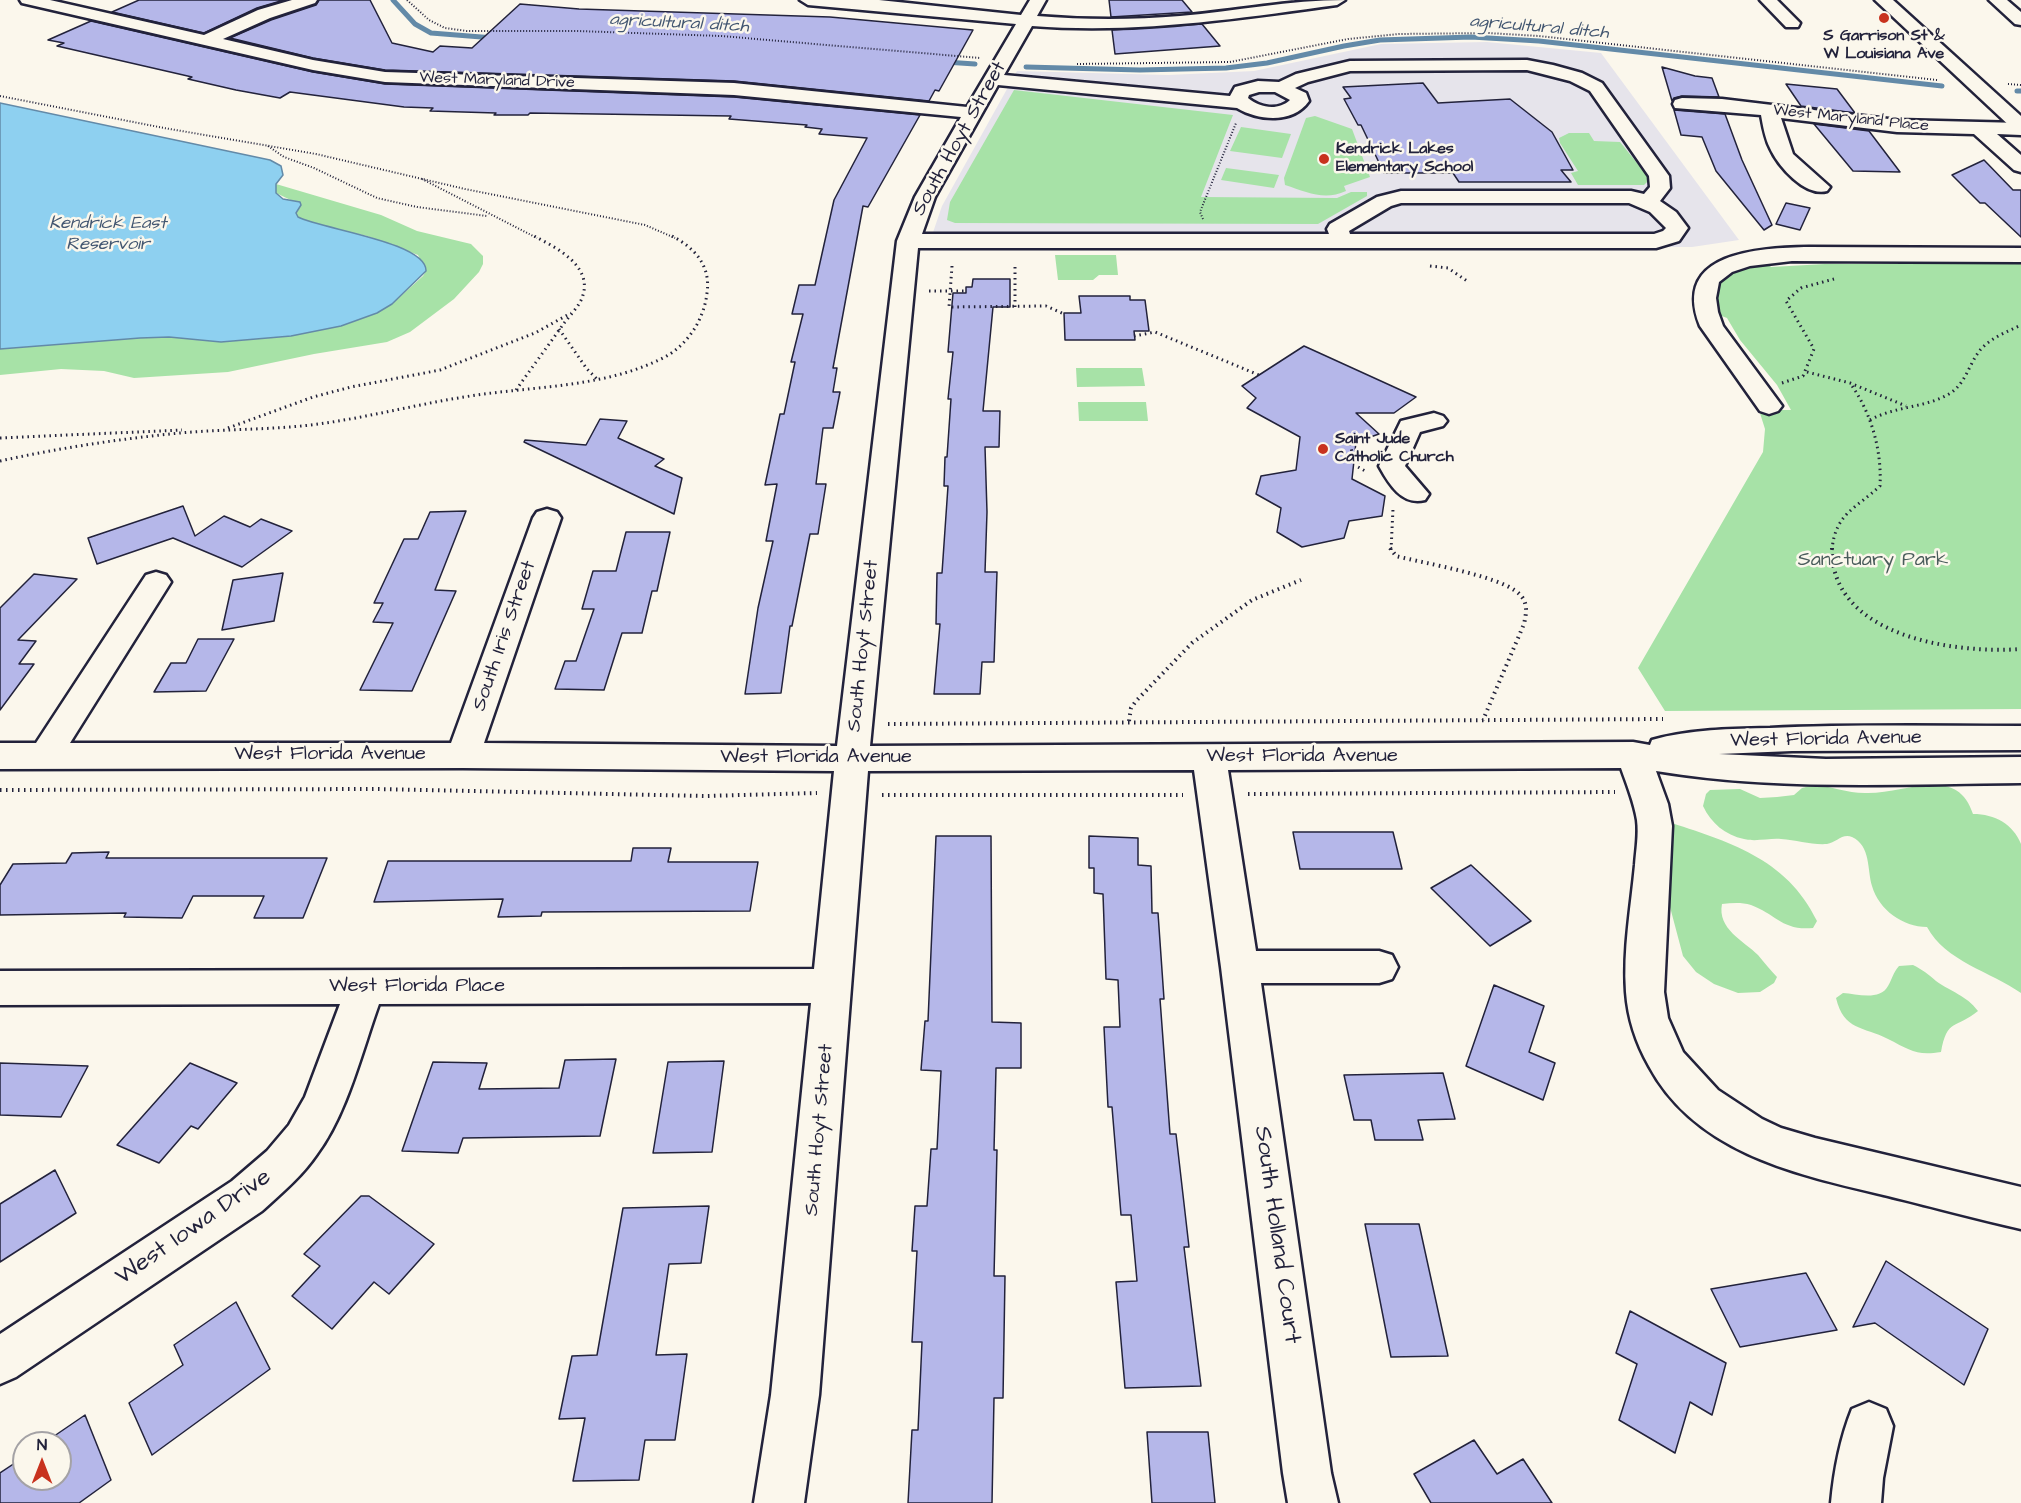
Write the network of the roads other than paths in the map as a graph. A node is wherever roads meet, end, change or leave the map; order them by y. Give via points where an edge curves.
1 (27, 0) edge
2 (93, 0) edge
3 (309, 0) edge
4 (808, 0) edge
5 (1338, 0) edge
6 (1768, 0) edge
7 (1883, 0) edge
8 (1996, 0) edge
9 (849, 1) edge
10 (70, 10) junction
11 (1033, 10) edge
12 (2021, 20) edge
13 (1792, 23) dead end
14 (205, 41) junction
15 (998, 69) junction
16 (1682, 104) dead end
17 (1770, 111) junction
18 (973, 112) junction
19 (1979, 128) junction
20 (2021, 128) edge
21 (2021, 166) edge
22 (1820, 187) dead end
23 (1648, 203) junction
24 (908, 241) junction
25 (1341, 241) junction
26 (2021, 255) edge
27 (1769, 406) dead end
28 (1434, 421) dead end
29 (1404, 499) road end
30 (547, 518) dead end
31 (156, 582) dead end
32 (2021, 738) edge
33 (463, 755) junction
34 (1633, 755) junction
35 (0, 756) edge
36 (45, 756) junction
37 (2021, 770) edge
38 (1212, 776) junction
39 (851, 777) junction
40 (1240, 967) junction
41 (1379, 967) dead end
42 (833, 986) junction
43 (366, 987) junction
44 (0, 988) edge
45 (2021, 1208) edge
46 (0, 1361) edge
47 (1869, 1426) dead end
48 (779, 1503) edge
49 (1313, 1503) edge
50 (1856, 1503) edge

1 - 10 street, West Maryland Drive
2 - 10 street
3 - 14 street via 264,14
4 - 9 street
5 - 11 street via 1154,23 1098,24
6 - 13 street
7 - 20 street
8 - 12 street
9 - 11 street
10 - 14 street, West Maryland Drive
11 - 15 street, South Hoyt Street
14 - 18 street, West Maryland Drive via 385,77 743,90
15 - 18 street, South Hoyt Street
15 - 23 street via 1240,108 1239,94 1249,88 1281,88 1302,78 1350,66 1527,65 1576,77 1596,87 1659,176 1660,188
16 - 17 street, West Maryland Place
17 - 19 street, West Maryland Place via 1897,126
17 - 22 street via 1782,155
18 - 24 street, South Hoyt Street via 924,197
19 - 20 street, West Maryland Place
19 - 21 street
23 - 25 street via 1631,197 1401,197 1384,201 1338,229
23 - 25 street via 1672,219 1677,228 1671,236 1656,241
24 - 25 street
24 - 39 street, South Hoyt Street
26 - 27 street via 1797,255 1754,259 1724,267 1711,276 1705,288 1706,314 1716,334
28 - 29 street via 1410,426 1393,462
30 - 33 street, South Iris Street
31 - 36 street
32 - 34 street, West Florida Avenue via 1748,740
33 - 36 street, West Florida Avenue
33 - 39 street, West Florida Avenue
34 - 37 street, West Florida Avenue via 1671,763 1764,770
34 - 38 street, West Florida Avenue
34 - 45 street via 1654,819 1645,993 1654,1036 1672,1070 1702,1101 1740,1129 1771,1144
35 - 36 street, West Florida Avenue
38 - 39 street, West Florida Avenue
38 - 40 street, South Holland Court
39 - 42 street, South Hoyt Street
40 - 41 street
40 - 49 street, South Holland Court
42 - 43 street, West Florida Place
42 - 48 street, South Hoyt Street via 795,1395
43 - 44 street, West Florida Place
43 - 46 street, West Iowa Drive via 322,1106 304,1139 282,1165 247,1196
47 - 50 street

